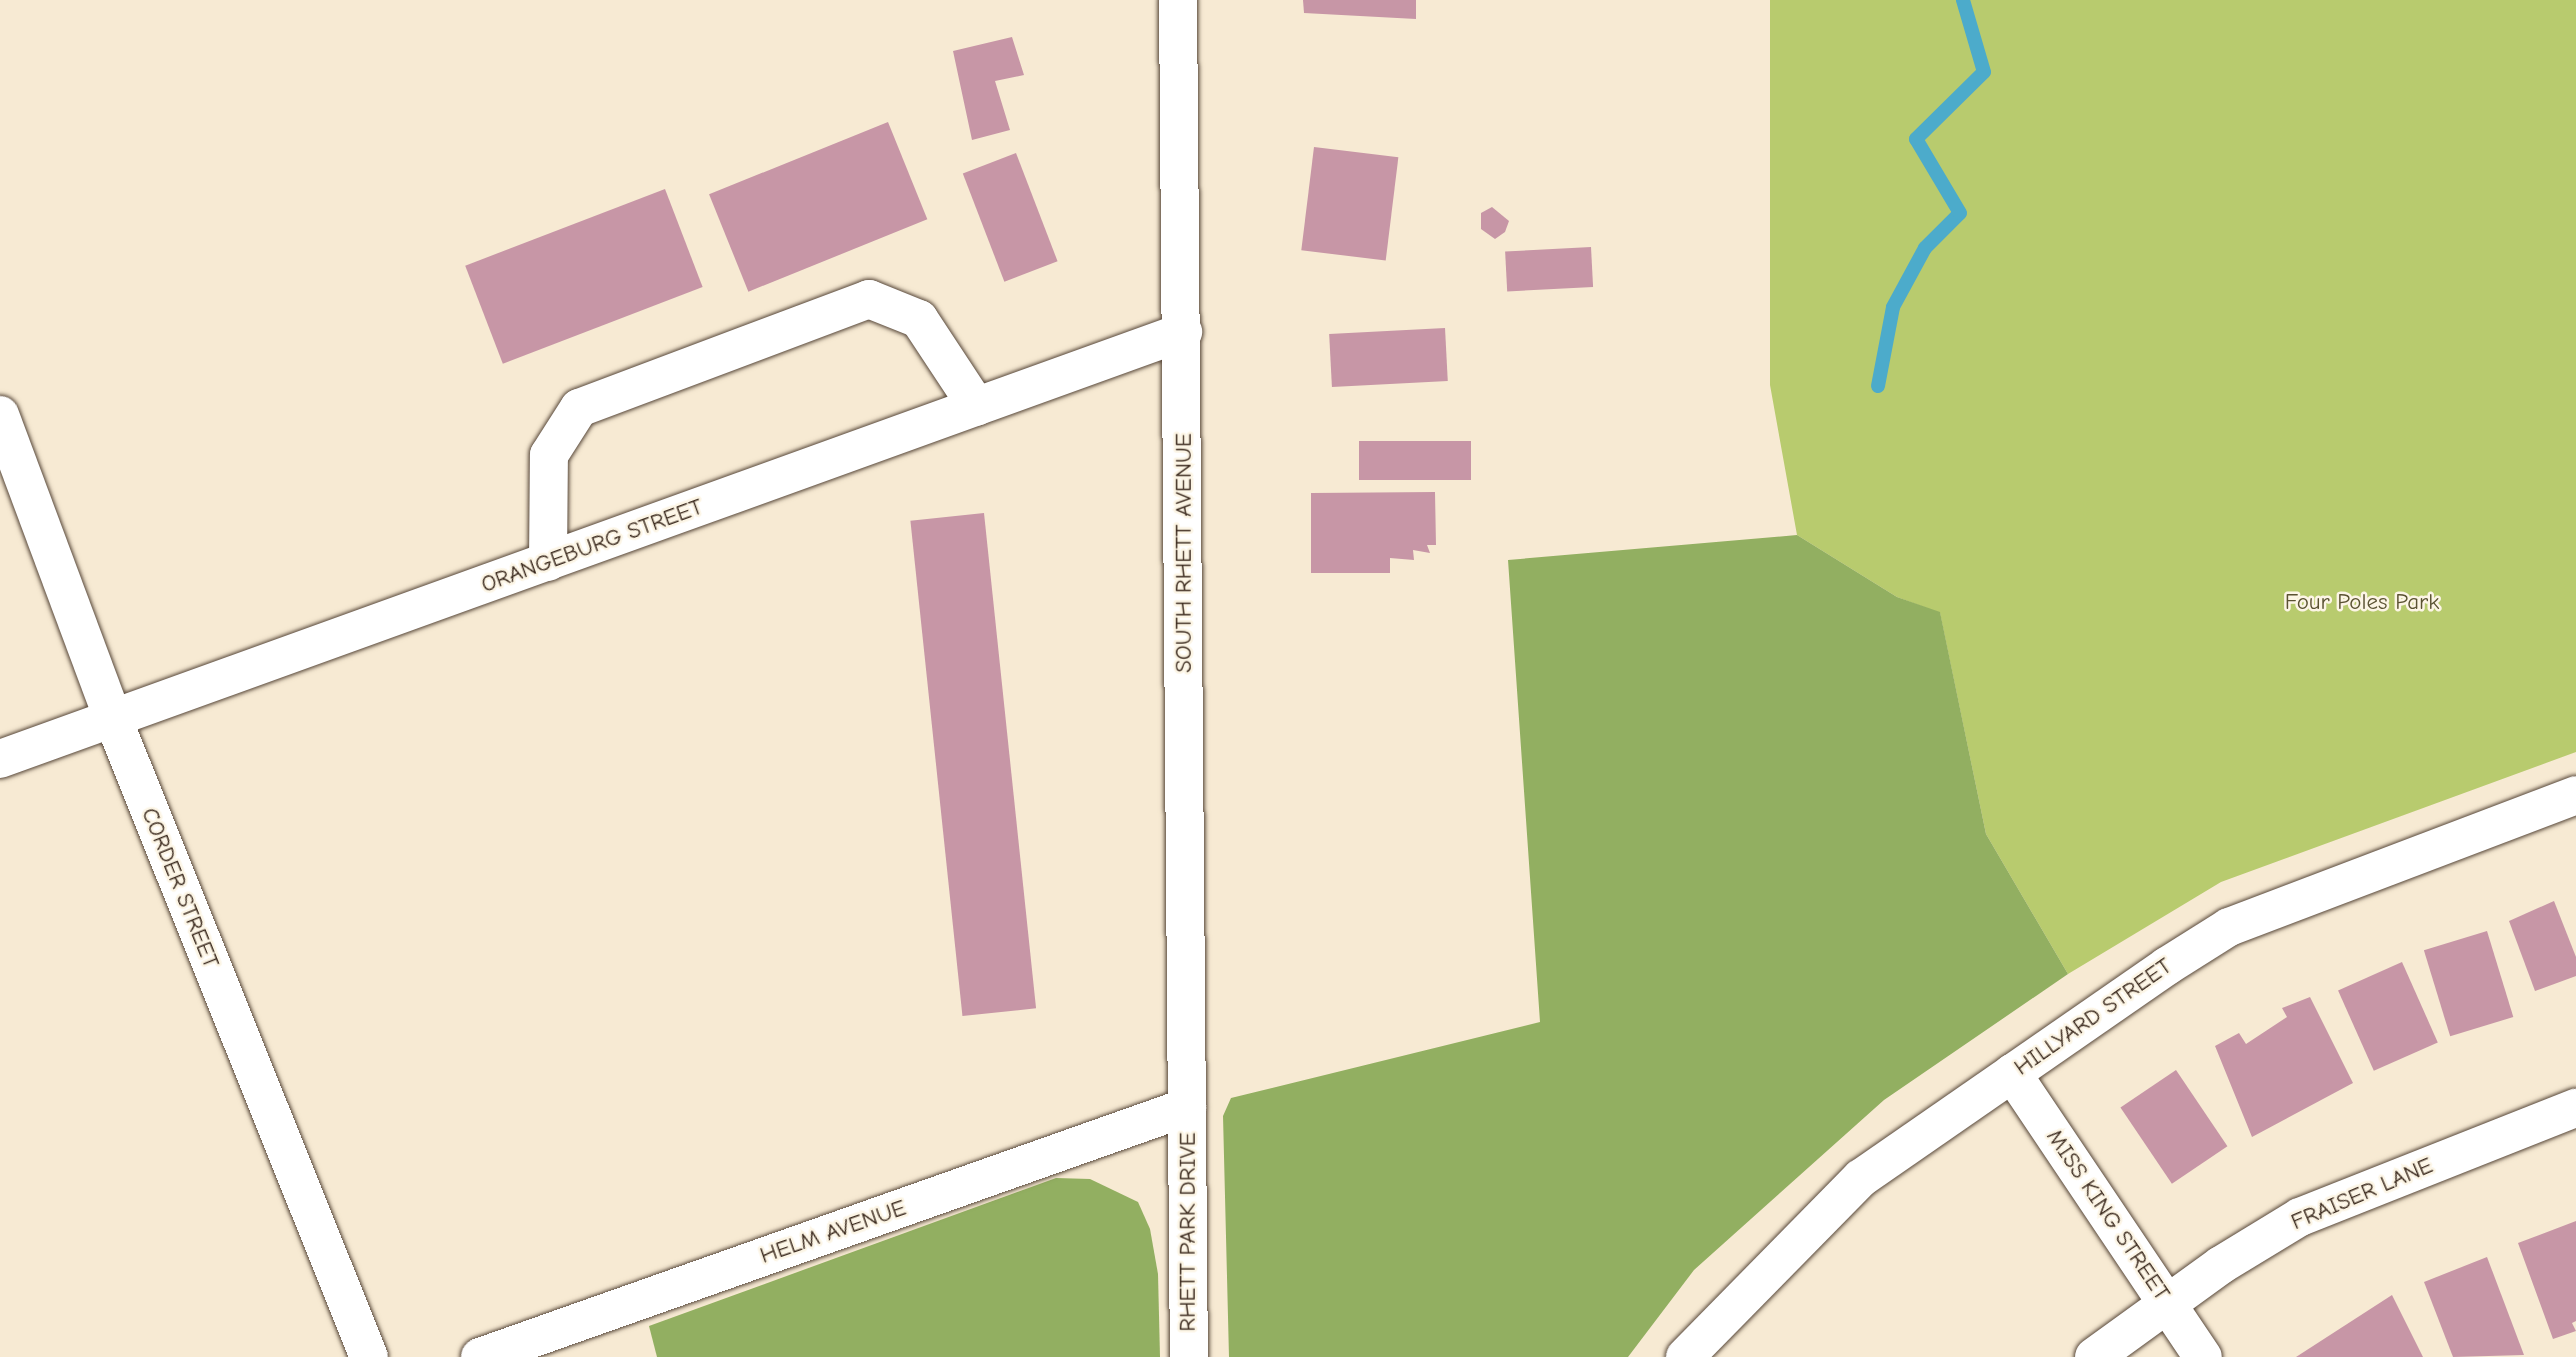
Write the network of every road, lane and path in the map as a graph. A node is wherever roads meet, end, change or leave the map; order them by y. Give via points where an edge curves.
1 (1178, 0) edge
2 (1183, 332) junction
3 (977, 407) junction
4 (0, 415) edge
5 (548, 562) junction
6 (113, 719) junction
7 (0, 759) edge
8 (2576, 795) edge
9 (2012, 1073) junction
10 (1187, 1107) junction
11 (2576, 1108) edge
12 (2167, 1303) junction
13 (369, 1357) edge
14 (480, 1357) edge
15 (1189, 1357) edge
16 (1685, 1357) edge
17 (2094, 1357) edge
18 (2203, 1357) edge

1 - 2 street, SOUTH RHETT AVENUE
2 - 3 street, ORANGEBURG STREET
2 - 10 street, SOUTH RHETT AVENUE
3 - 5 street, ORANGEBURG STREET
3 - 5 street via 919,318 869,299 579,408 549,455
4 - 6 street, CORDER STREET
5 - 6 street, ORANGEBURG STREET
6 - 7 street, ORANGEBURG STREET
6 - 13 street, CORDER STREET
8 - 9 street, HILLYARD STREET via 2229,927
9 - 12 street, MISS KING STREET
9 - 16 street, HILLYARD STREET via 1861,1178
10 - 14 street, HELM AVENUE
10 - 15 street, RHETT PARK DRIVE
11 - 12 street, FRAISER LANE via 2300,1217
12 - 17 street, FRAISER LANE
12 - 18 street, MISS KING STREET

